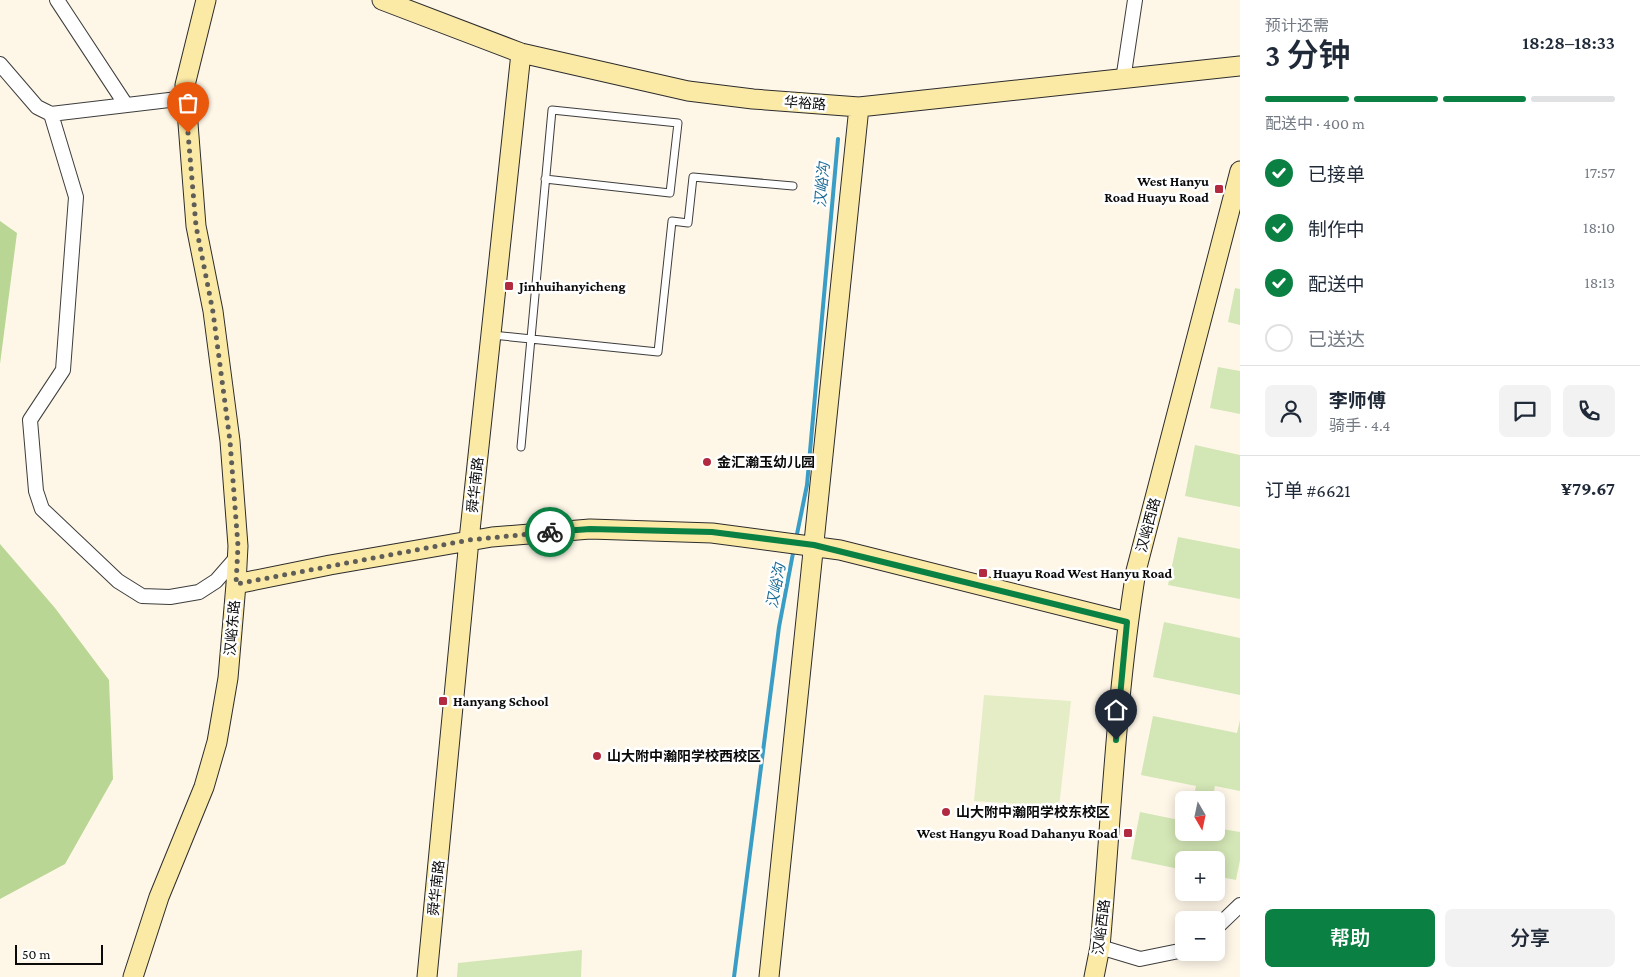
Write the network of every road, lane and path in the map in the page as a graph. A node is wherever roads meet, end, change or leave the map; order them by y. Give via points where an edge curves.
1 (57, 0) edge
2 (206, 0) edge
3 (382, 0) edge
4 (1136, 0) edge
5 (521, 53) junction
6 (0, 64) edge
7 (1240, 66) edge
8 (1123, 80) junction
9 (186, 98) junction
10 (126, 105) junction
11 (859, 107) junction
12 (51, 114) junction
13 (1240, 171) edge
14 (545, 179) junction
15 (793, 186) dead end
16 (492, 335) junction
17 (530, 339) junction
18 (521, 447) dead end
19 (469, 540) junction
20 (802, 544) junction
21 (237, 558) junction
22 (236, 584) junction
23 (1127, 622) junction
24 (1240, 905) edge
25 (1225, 919) edge
26 (1100, 947) junction
27 (1175, 952) edge
28 (133, 977) edge
29 (427, 977) edge
30 (769, 977) edge
31 (1094, 977) edge

1 - 10 street
2 - 9 street, 汉峪东路 via 185,85
3 - 5 street, 华裕路
4 - 8 street
5 - 11 street, 华裕路 via 688,91
5 - 16 street, 舜华南路
6 - 12 street via 37,107
7 - 8 street, 华裕路
8 - 11 street, 华裕路
9 - 10 street
9 - 21 street, 汉峪东路 via 196,226 213,312 230,441
10 - 12 street
11 - 20 street
12 - 21 street via 76,197 63,370 30,420 36,491 42,509 118,581 142,596 170,597 200,592 216,582
13 - 23 street, 汉峪西路 via 1136,571
14 - 14 lane via 552,110 678,123 670,193
14 - 17 lane
15 - 17 lane via 693,177 688,223 672,221 658,352
16 - 17 lane
16 - 19 street, 舜华南路
17 - 18 lane
19 - 20 street via 590,529 712,532
19 - 22 street
19 - 29 street, 舜华南路
20 - 23 street
20 - 30 street
21 - 22 street, 汉峪东路
22 - 28 street, 汉峪东路 via 228,678 218,742 204,787 159,897
23 - 26 street, 汉峪西路
24 - 25 street
26 - 27 street via 1140,959
26 - 31 street, 汉峪西路

